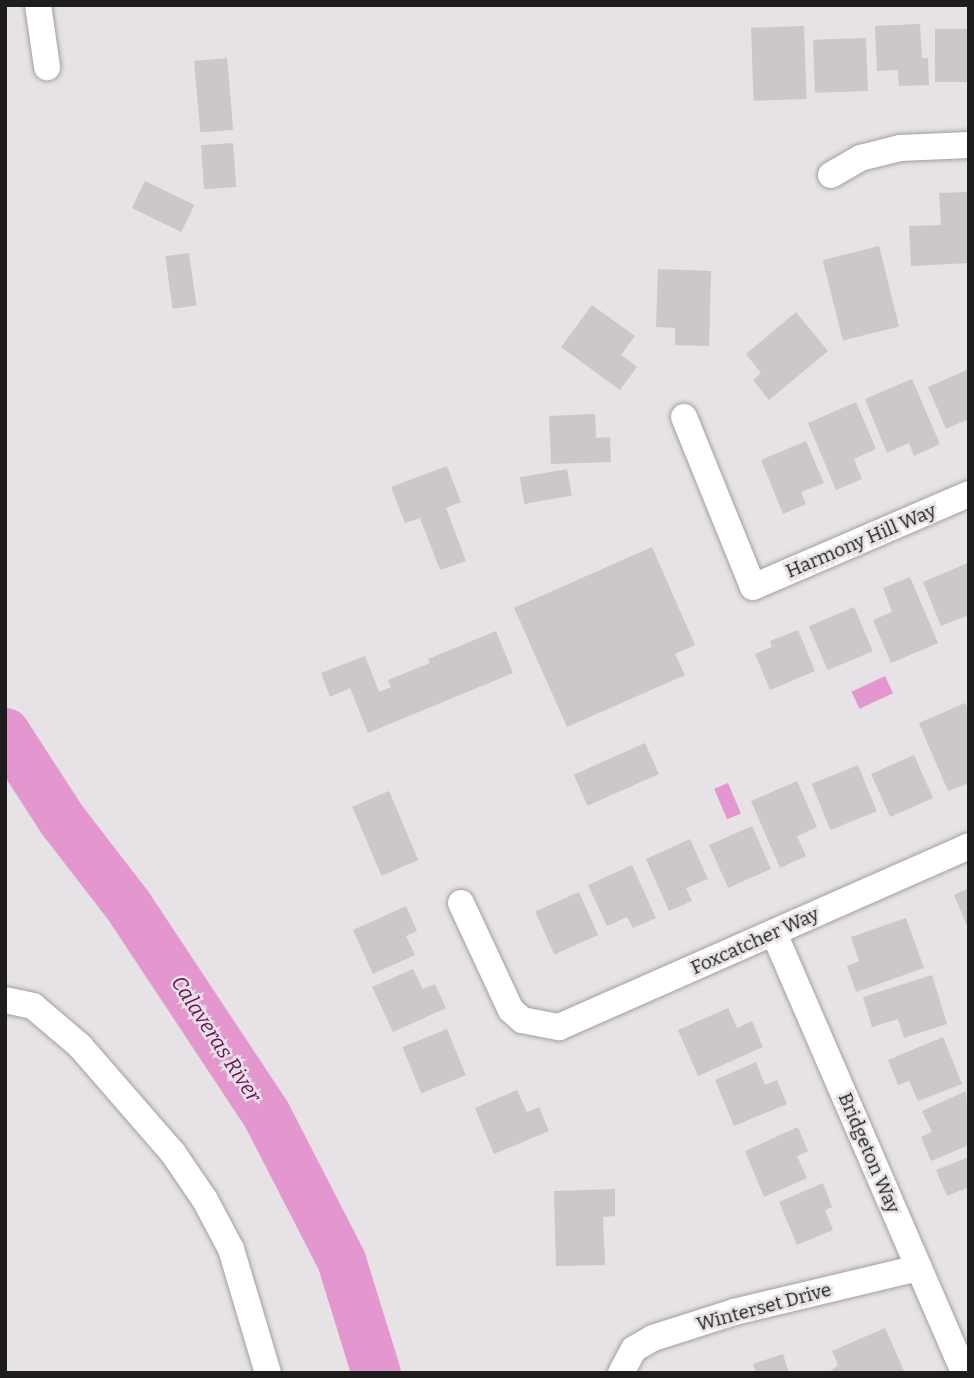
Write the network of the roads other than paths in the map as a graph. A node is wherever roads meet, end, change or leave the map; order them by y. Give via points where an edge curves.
1 (38, 5) edge
2 (47, 66) dead end
3 (969, 145) edge
4 (831, 175) dead end
5 (684, 417) dead end
6 (969, 494) edge
7 (969, 846) edge
8 (461, 904) dead end
9 (774, 933) junction
10 (5, 1000) edge
11 (919, 1268) junction
12 (621, 1371) edge
13 (268, 1373) edge
14 (964, 1373) edge

1 - 2 street
3 - 4 street via 900,148 860,158
5 - 6 street, Harmony Hill Way via 753,587
7 - 9 street, Foxcatcher Way
8 - 9 street, Foxcatcher Way via 511,1010 539,1026 576,1022
9 - 11 street, Bridgeton Way
10 - 13 street via 33,1006 80,1046 173,1153 205,1199 231,1249
11 - 12 street, Winterset Drive via 734,1312 653,1338 634,1349
11 - 14 street, Bridgeton Way

